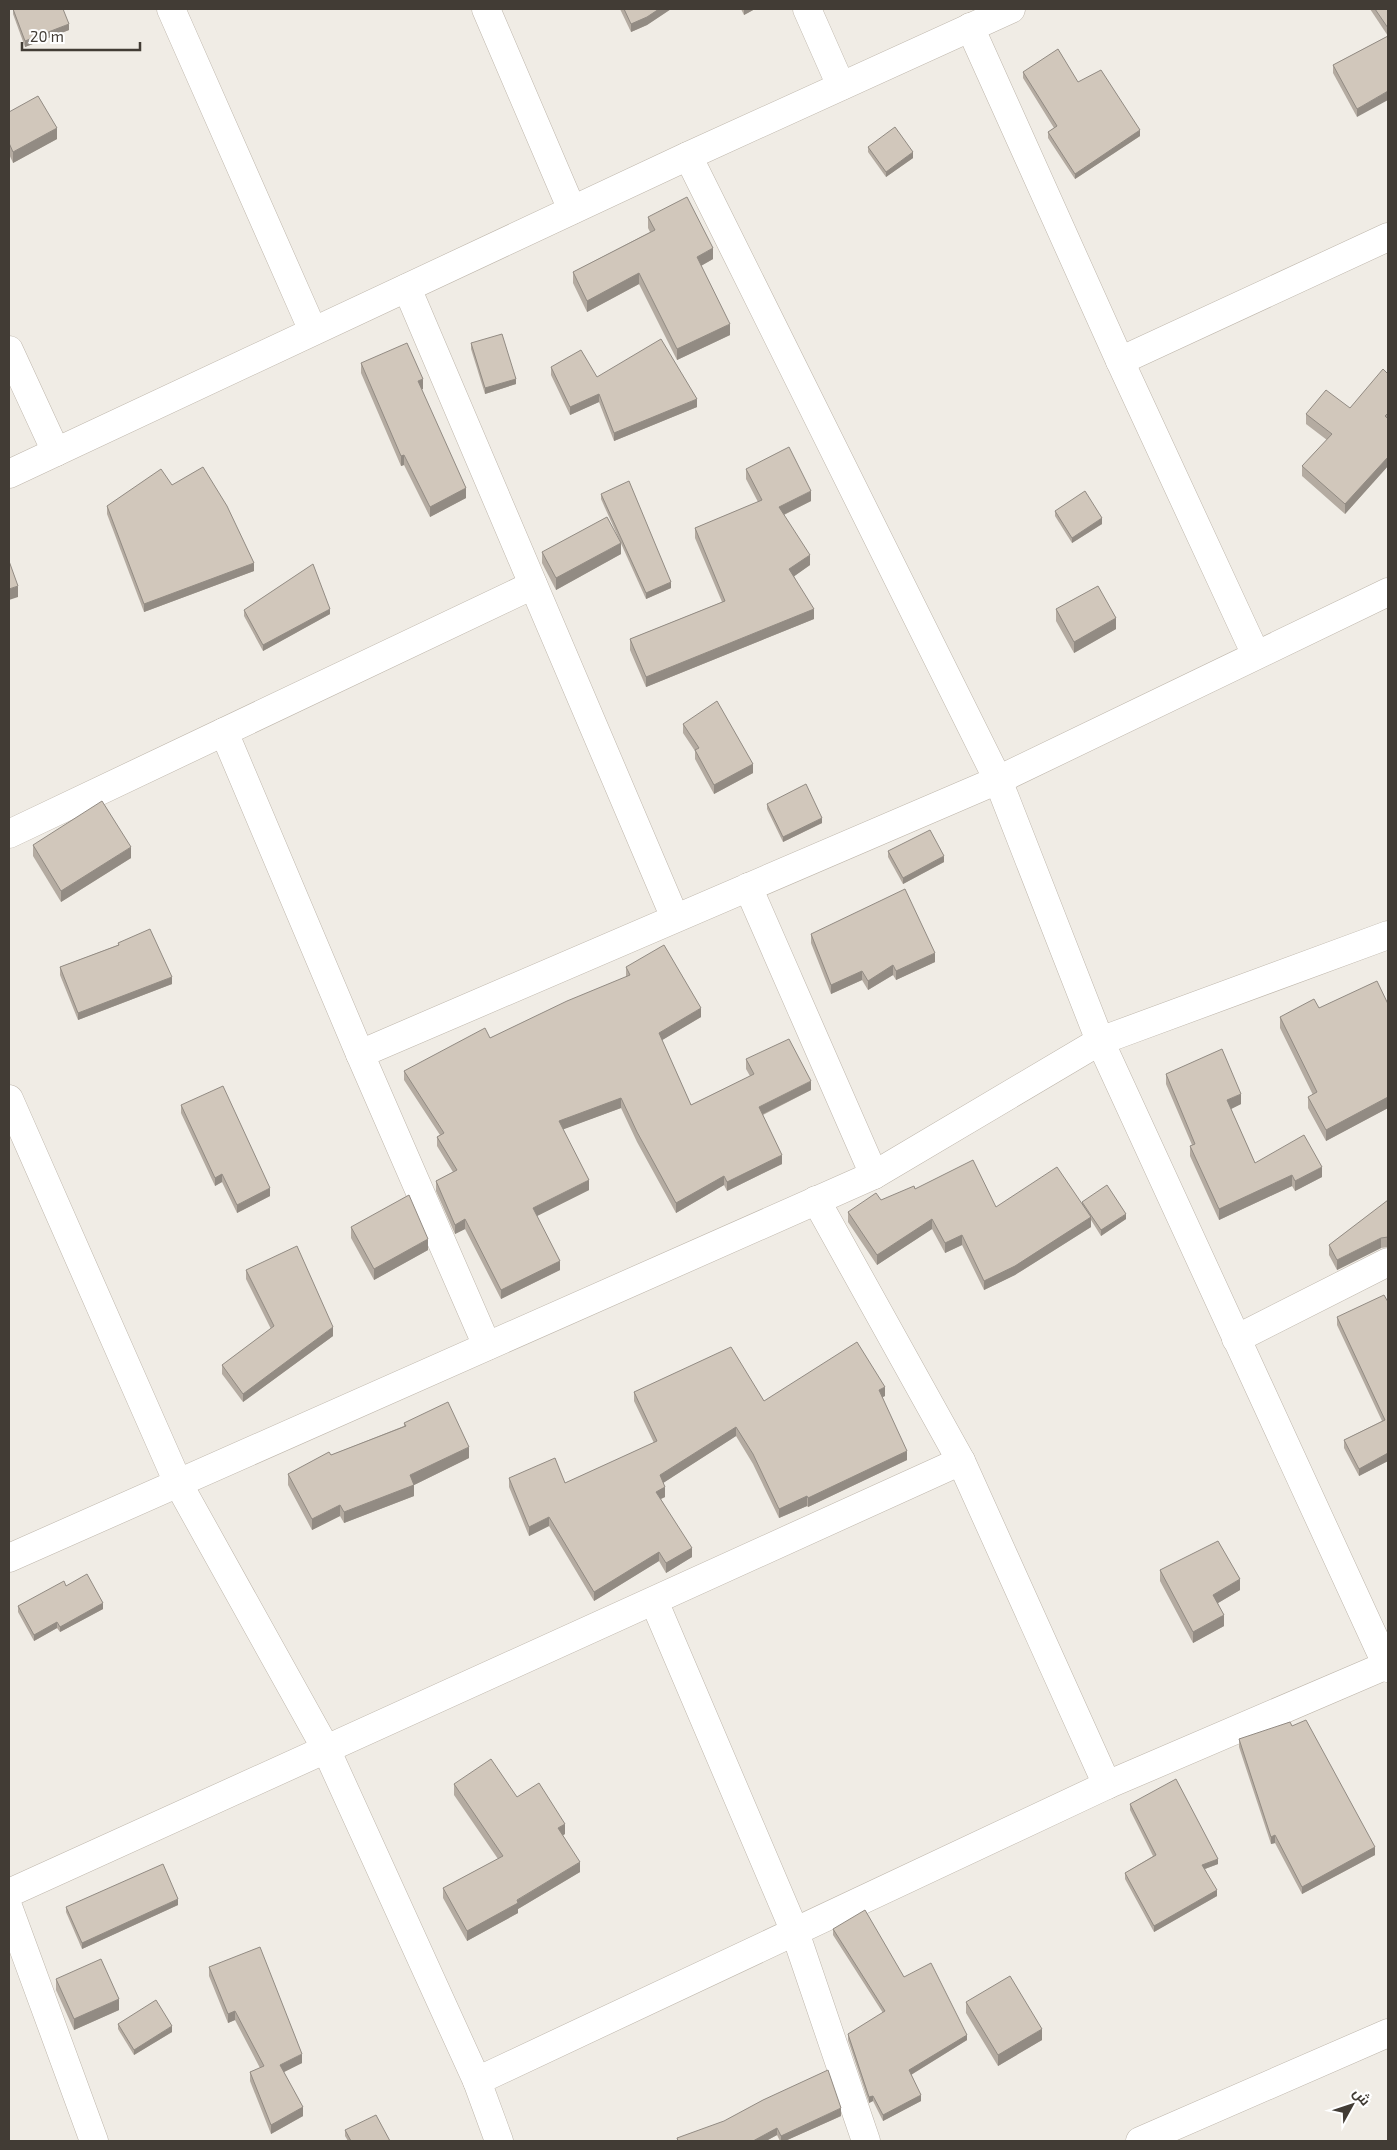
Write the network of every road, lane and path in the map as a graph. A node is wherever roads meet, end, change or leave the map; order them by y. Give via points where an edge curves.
1 (171, 9) edge
2 (486, 9) edge
3 (807, 9) edge
4 (1011, 9) edge
5 (970, 28) junction
6 (841, 86) junction
7 (688, 156) junction
8 (572, 210) junction
9 (1388, 237) edge
10 (407, 288) junction
11 (313, 332) junction
12 (9, 350) edge
13 (1120, 361) junction
14 (56, 452) junction
15 (9, 474) edge
16 (533, 586) junction
17 (1388, 592) edge
18 (1256, 655) junction
19 (224, 732) junction
20 (998, 780) junction
21 (9, 834) edge
22 (748, 887) junction
23 (675, 918) junction
24 (1388, 935) edge
25 (1100, 1041) junction
26 (360, 1054) junction
27 (9, 1100) edge
28 (874, 1174) junction
29 (816, 1200) junction
30 (1388, 1262) edge
31 (1236, 1339) junction
32 (488, 1346) junction
33 (961, 1461) junction
34 (178, 1483) junction
35 (9, 1558) edge
36 (654, 1601) junction
37 (1388, 1667) edge
38 (326, 1749) junction
39 (1107, 1785) junction
40 (9, 1893) edge
41 (9, 1909) edge
42 (795, 1932) junction
43 (1388, 2032) edge
44 (477, 2081) junction
45 (94, 2141) edge
46 (499, 2141) edge
47 (866, 2141) edge
48 (1140, 2141) edge

1 - 11 street
2 - 8 street
3 - 6 street
4 - 5 street
5 - 6 street
5 - 13 street
6 - 7 street
7 - 8 street
7 - 20 street
8 - 10 street
9 - 13 street
10 - 11 street
10 - 16 street
11 - 14 street
12 - 14 street
13 - 18 street
14 - 15 street
16 - 19 street
16 - 23 street
17 - 18 street
18 - 20 street
19 - 21 street
19 - 26 street
20 - 22 street
20 - 25 street
22 - 23 street
22 - 28 street
23 - 26 street
24 - 25 street
25 - 28 street
25 - 31 street
26 - 32 street
27 - 34 street
28 - 29 street
29 - 32 street
29 - 33 street
30 - 31 street
31 - 37 street
32 - 34 street
33 - 36 street
33 - 39 street
34 - 35 street
34 - 38 street
36 - 38 street
36 - 42 street
37 - 39 street
38 - 40 street
38 - 44 street
39 - 42 street
41 - 45 street
42 - 44 street
42 - 47 street
43 - 48 street
44 - 46 street

